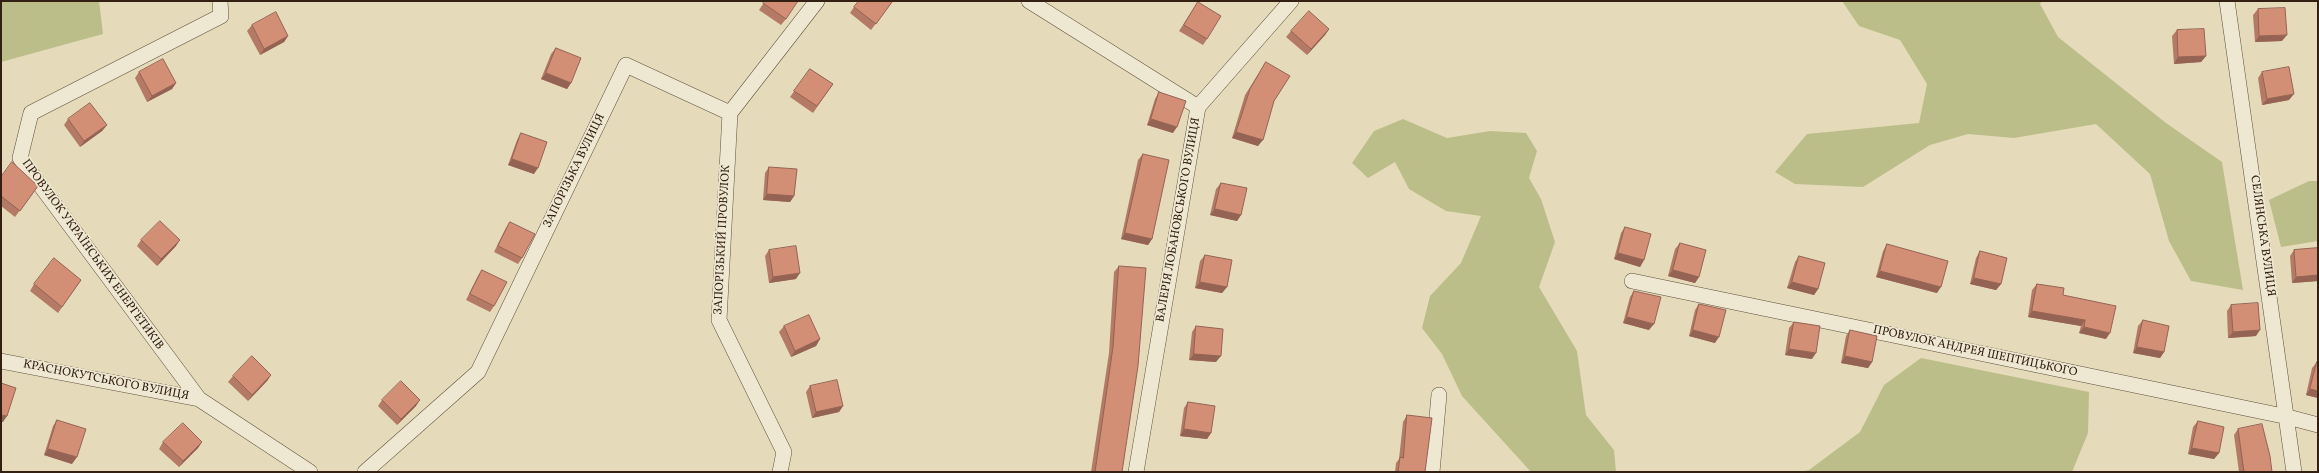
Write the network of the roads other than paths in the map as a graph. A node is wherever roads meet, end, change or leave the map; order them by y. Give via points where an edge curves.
1 (220, 1) edge
2 (817, 1) edge
3 (1029, 1) edge
4 (1291, 1) edge
5 (2228, 1) edge
6 (1198, 107) junction
7 (730, 113) junction
8 (1632, 281) dead end
9 (1, 361) edge
10 (1439, 395) dead end
11 (198, 399) junction
12 (2288, 417) junction
13 (2318, 425) edge
14 (310, 472) edge
15 (365, 472) edge
16 (780, 472) edge
17 (1136, 472) edge
18 (1432, 472) edge
19 (2294, 472) edge

1 - 11 street, ПРОВУЛОК УКРАЇНСЬКИХ ЕНЕРГЕТИКІВ via 221,16 31,112 20,158
2 - 7 street
3 - 6 street
4 - 6 street, ВАЛЕРІЯ ЛОБАНОВСЬКОГО ВУЛИЦЯ
5 - 12 street, СЕЛЯНСЬКА ВУЛИЦЯ
6 - 17 street, ВАЛЕРІЯ ЛОБАНОВСЬКОГО ВУЛИЦЯ
7 - 15 street, ЗАПОРІЗЬКА ВУЛИЦЯ via 626,65 478,372
7 - 16 street, ЗАПОРІЗЬКИЙ ПРОВУЛОК via 719,320 784,452
8 - 12 street, ПРОВУЛОК АНДРЕЯ ШЕПТИЦЬКОГО
9 - 11 street, КРАСНОКУТСЬКОГО ВУЛИЦЯ
10 - 18 street
11 - 14 street, КРАСНОКУТСЬКОГО ВУЛИЦЯ
12 - 13 street, ПРОВУЛОК АНДРЕЯ ШЕПТИЦЬКОГО
12 - 19 street, СЕЛЯНСЬКА ВУЛИЦЯ

